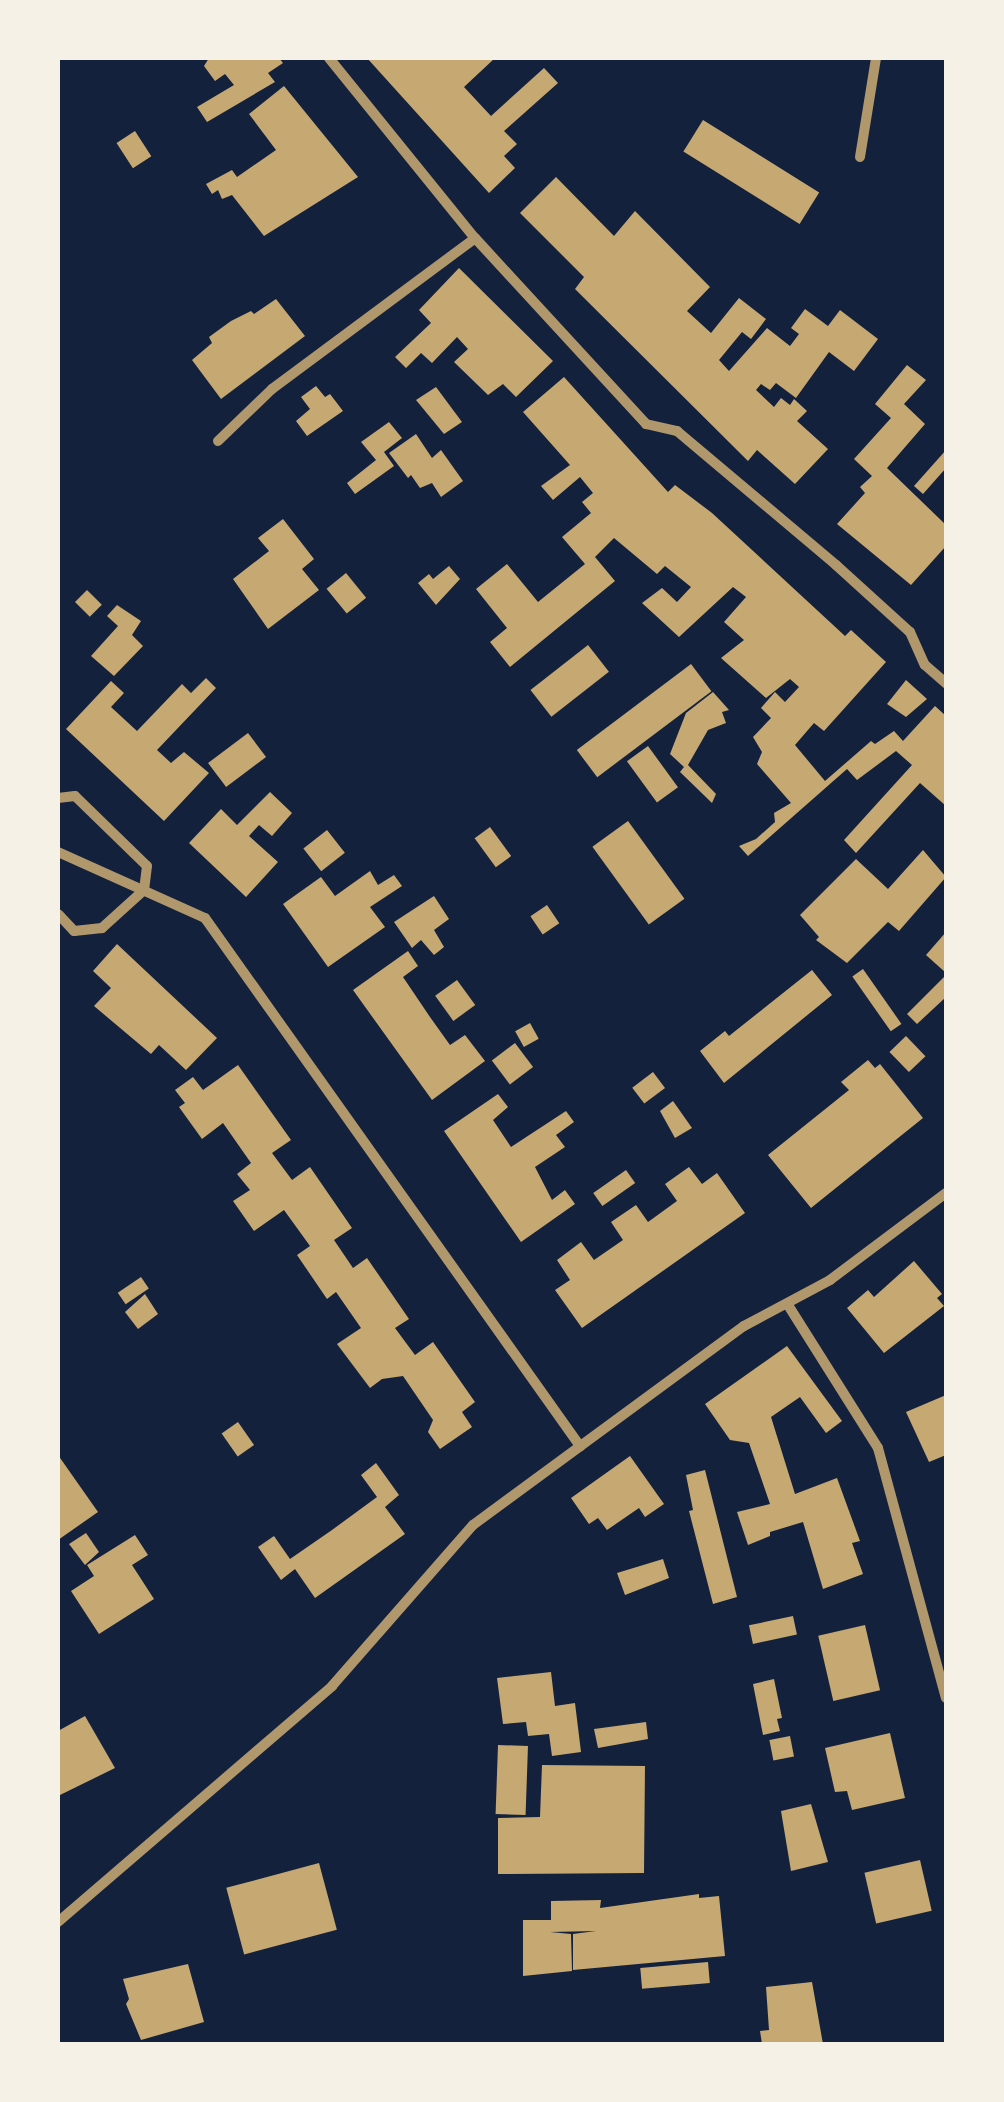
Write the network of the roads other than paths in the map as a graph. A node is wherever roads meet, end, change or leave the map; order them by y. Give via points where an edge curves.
1 (328, 58) edge
2 (876, 58) edge
3 (860, 157) dead end
4 (475, 238) junction
5 (218, 440) dead end
6 (946, 683) edge
7 (58, 798) edge
8 (58, 852) edge
9 (144, 890) junction
10 (58, 914) edge
11 (946, 1192) edge
12 (788, 1305) junction
13 (580, 1446) junction
14 (946, 1698) edge
15 (58, 1922) edge

1 - 4 street
2 - 3 street
4 - 5 street via 272,389
4 - 6 street via 646,424 677,431 836,565 910,632 926,665
7 - 9 street via 74,796 147,866
8 - 9 street
9 - 10 street via 102,928 74,931
9 - 13 street via 205,918
11 - 12 street
12 - 13 street via 744,1326
12 - 14 street via 878,1448
13 - 15 street via 473,1525 332,1686

